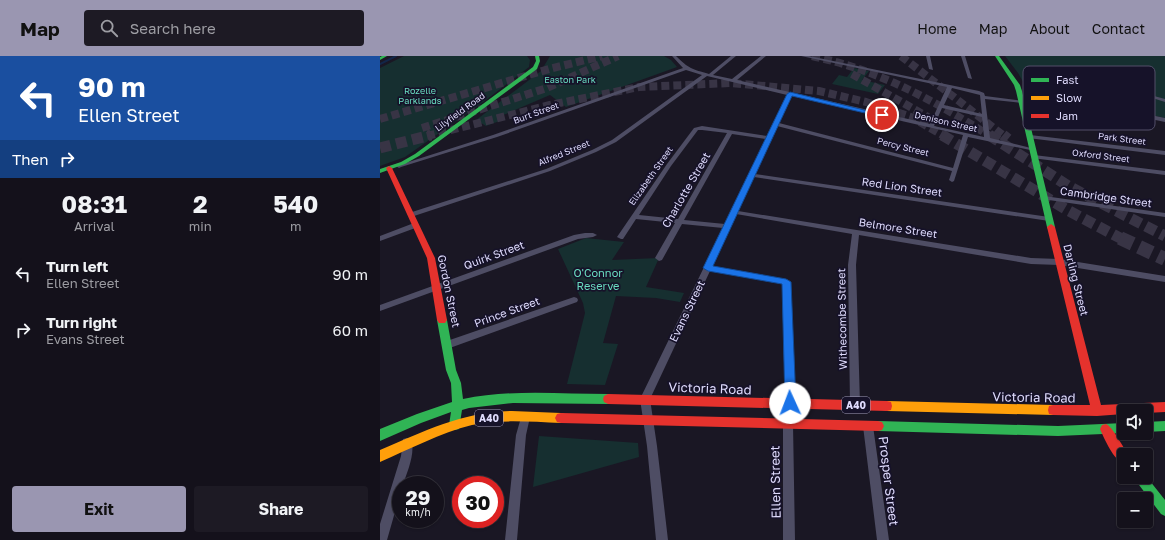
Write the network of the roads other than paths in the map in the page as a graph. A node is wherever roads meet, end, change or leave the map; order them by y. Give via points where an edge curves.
1 (385, 56) edge
2 (537, 56) edge
3 (675, 56) edge
4 (734, 56) edge
5 (764, 56) edge
6 (803, 56) edge
7 (928, 56) edge
8 (963, 56) edge
9 (997, 56) edge
10 (380, 59) edge
11 (686, 68) junction
12 (931, 69) dead end
13 (708, 74) junction
14 (970, 78) dead end
15 (734, 80) junction
16 (950, 86) junction
17 (790, 94) junction
18 (982, 97) junction
19 (1155, 98) edge
20 (1165, 101) edge
21 (1022, 104) junction
22 (932, 108) tunnel mouth
23 (940, 108) junction
24 (1023, 108) edge
25 (985, 116) junction
26 (1155, 118) edge
27 (1165, 120) edge
28 (776, 124) junction
29 (931, 127) junction
30 (1028, 130) edge
31 (730, 132) junction
32 (966, 135) junction
33 (1030, 137) junction
34 (770, 138) junction
35 (987, 140) junction
36 (1165, 153) edge
37 (1034, 154) junction
38 (384, 170) edge
39 (955, 170) junction
40 (1165, 173) edge
41 (752, 175) junction
42 (952, 180) dead end
43 (1044, 198) junction
44 (734, 212) junction
45 (412, 215) junction
46 (1165, 215) edge
47 (634, 217) junction
48 (1049, 219) junction
49 (680, 220) junction
50 (416, 225) junction
51 (727, 226) junction
52 (856, 232) junction
53 (593, 235) dead end
54 (621, 237) dead end
55 (380, 239) edge
56 (659, 258) dead end
57 (1059, 262) junction
58 (708, 268) junction
59 (1165, 279) edge
60 (437, 287) junction
61 (574, 300) dead end
62 (380, 308) edge
63 (447, 346) junction
64 (645, 399) junction
65 (790, 403) junction
66 (855, 405) junction
67 (457, 406) junction
68 (1165, 407) edge
69 (1098, 410) junction
70 (525, 417) junction
71 (647, 420) junction
72 (788, 424) junction
73 (455, 425) junction
74 (868, 426) junction
75 (1165, 426) edge
76 (1153, 427) edge
77 (1117, 428) edge
78 (1106, 429) junction
79 (380, 435) edge
80 (407, 443) junction
81 (1117, 449) edge
82 (380, 456) edge
83 (1145, 484) edge
84 (1165, 510) edge
85 (382, 540) edge
86 (511, 540) edge
87 (662, 540) edge
88 (789, 540) edge
89 (882, 540) edge

1 - 10 main road
2 - 38 main road, Lilyfield Road via 537,65 526,76 417,154
3 - 11 street, Denison Street
4 - 13 street, Alfred Street
5 - 15 street
6 - 16 street
7 - 12 street
8 - 14 street
9 - 21 main road, Darling Street via 1017,85
11 - 13 street, Denison Street
11 - 38 street, Burt Street via 495,136
13 - 15 street, Denison Street
13 - 45 street, Alfred Street via 614,141 594,151 548,170
15 - 17 street, Denison Street
16 - 18 street via 979,92
16 - 23 street
17 - 28 street, Evans Street
17 - 29 street, Denison Street
18 - 21 street
18 - 25 street
19 - 20 street
21 - 24 main road, Darling Street
22 - 23 street
23 - 25 street
23 - 29 street
25 - 35 street
26 - 27 street
28 - 34 street, Evans Street
28 - 39 street, Percy Street
29 - 32 street, Denison Street
30 - 33 main road, Darling Street
31 - 34 street
31 - 47 street, Elizabeth Street via 696,129
31 - 49 street, Charlotte Street
32 - 35 street, Denison Street
32 - 39 street
33 - 36 street, Park Street
33 - 37 main road, Darling Street
34 - 41 street, Evans Street
35 - 37 street, Denison Street
37 - 40 street, Oxford Street
37 - 43 main road, Darling Street
38 - 45 main road, Gordon Street
39 - 42 street
41 - 44 street, Evans Street
41 - 48 street, Red Lion Street
43 - 46 street, Cambridge Street
43 - 48 main road, Darling Street
44 - 51 street, Evans Street
44 - 52 street, Belmore Street
45 - 50 main road, Gordon Street
47 - 49 street
47 - 54 street, Elizabeth Street
48 - 57 main road, Darling Street
49 - 51 street
49 - 56 street, Charlotte Street
50 - 55 street
50 - 60 main road, Gordon Street via 431,258
51 - 58 street, Evans Street
52 - 57 street, Belmore Street via 1031,262
52 - 66 street, Withecombe Street via 852,265
53 - 60 street, Quirk Street via 576,237
57 - 59 street, Belmore Street
57 - 69 main road, Darling Street
58 - 64 street, Evans Street
58 - 65 street via 786,282
60 - 62 street, Quirk Street
60 - 63 main road, Gordon Street
61 - 63 street, Prince Street
63 - 67 main road, Gordon Street via 451,370 455,375 458,389
64 - 65 main road, Victoria Road / A40
64 - 67 main road, Victoria Road / A40 via 510,399
64 - 71 street
65 - 66 main road, Victoria Road / A40
66 - 69 main road, Victoria Road / A40
67 - 73 main road, Gordon Street
67 - 79 main road, Victoria Road / A40
68 - 69 main road, Victoria Road / A40
69 - 78 main road, Darling Street
70 - 71 main road, A40
70 - 73 main road, A40 via 484,418
70 - 86 street
71 - 72 main road, A40
71 - 87 street
72 - 74 main road, A40
72 - 88 street, Ellen Street
73 - 80 main road, A40
74 - 78 main road, A40 via 1058,431
74 - 89 street, Prosper Street
75 - 76 main road
77 - 78 main road, A40
78 - 81 main road, Darling Street
80 - 82 main road, A40
80 - 85 street via 406,456
83 - 84 main road

